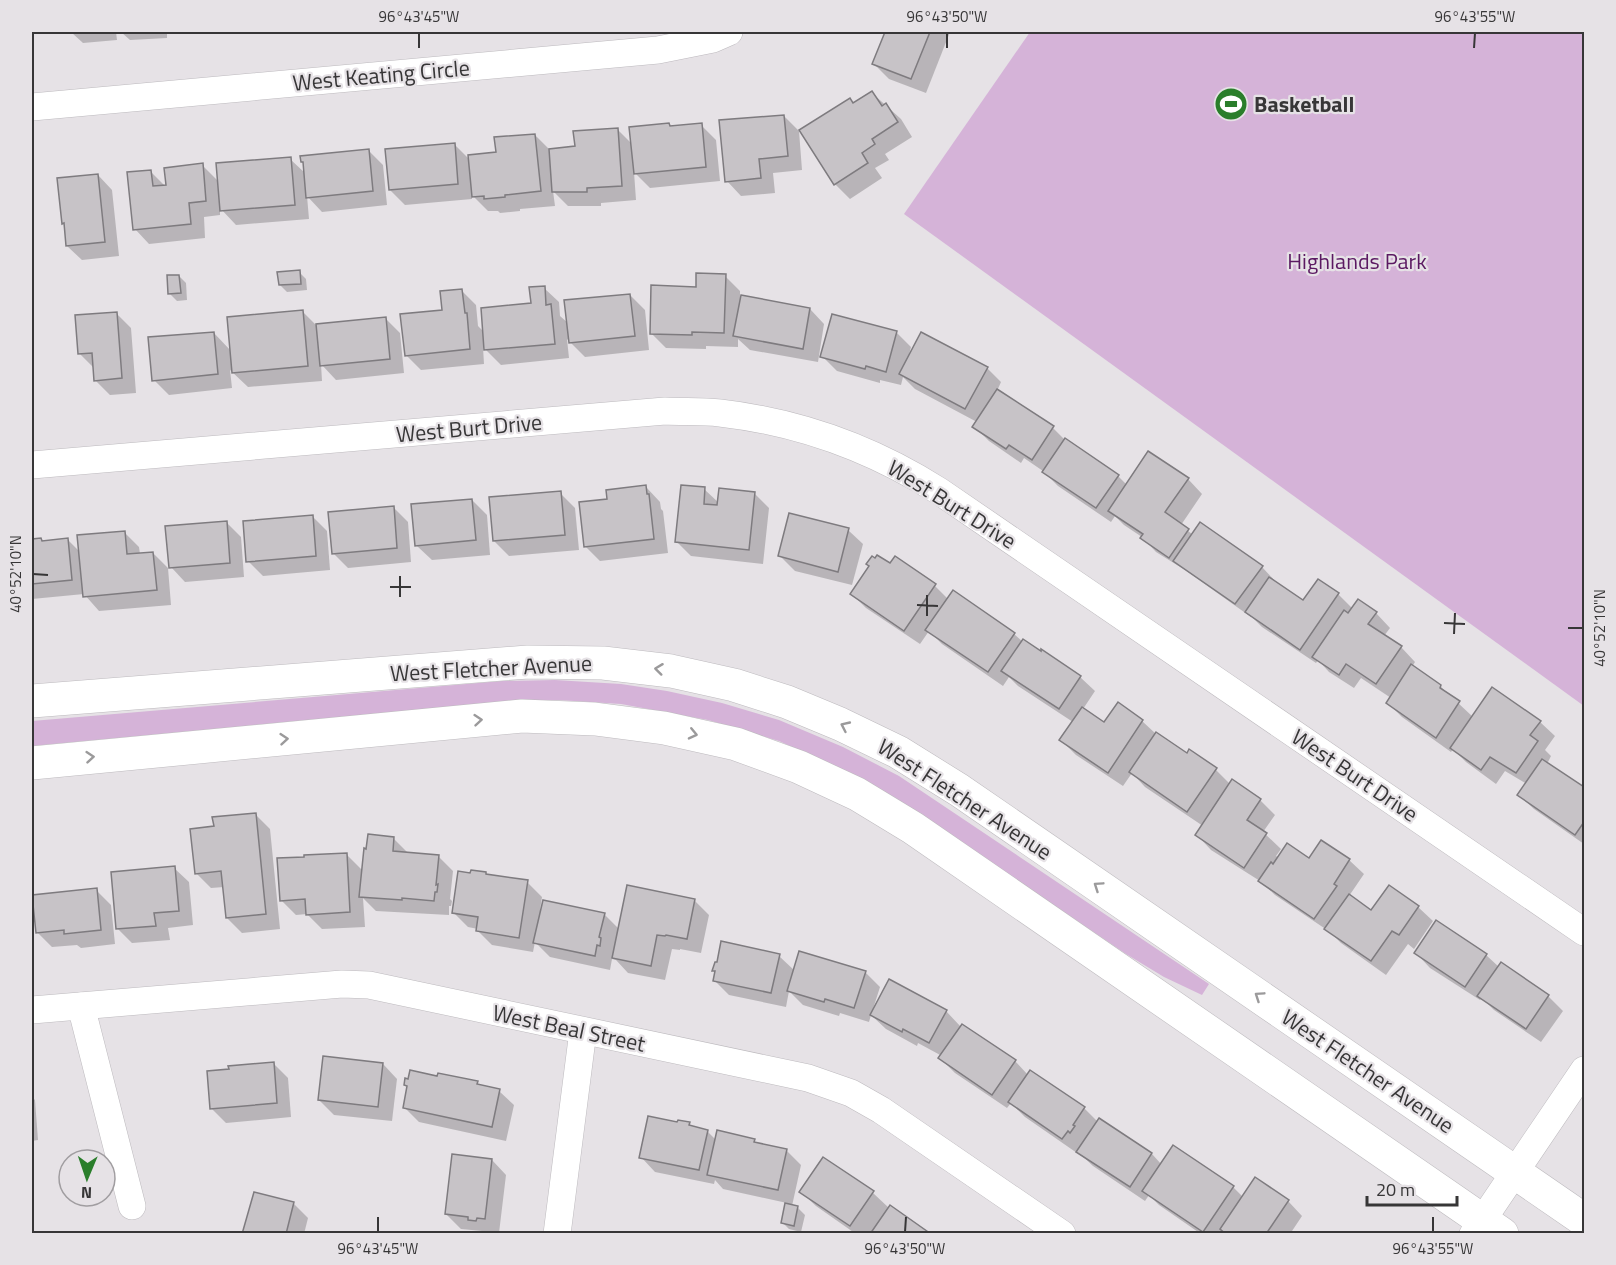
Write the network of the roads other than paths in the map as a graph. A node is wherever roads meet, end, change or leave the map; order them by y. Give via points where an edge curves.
1 (729, 32) edge
2 (32, 106) edge
3 (32, 465) edge
4 (32, 700) edge
5 (32, 762) edge
6 (1584, 932) edge
7 (81, 1006) junction
8 (32, 1010) edge
9 (584, 1030) junction
10 (1584, 1070) edge
11 (1515, 1172) junction
12 (132, 1206) dead end
13 (1584, 1220) edge
14 (1486, 1229) edge
15 (1052, 1231) edge
16 (558, 1233) edge

1 - 2 street, West Keating Circle via 658,50
3 - 6 street, West Burt Drive via 665,411 718,413 775,422 830,438 883,460 939,491
11 -> 4 main road, West Fletcher Avenue via 949,784 898,752 787,702 671,671 603,663 528,662
5 -> 14 main road via 522,716 595,719 664,728 736,744 799,767 913,828
7 - 8 street, West Beal Street
7 - 9 street, West Beal Street via 369,985
7 - 12 street
9 - 15 street, West Beal Street via 808,1078 851,1093
9 - 16 street
10 - 11 street
11 - 13 main road, West Fletcher Avenue
11 - 14 street

